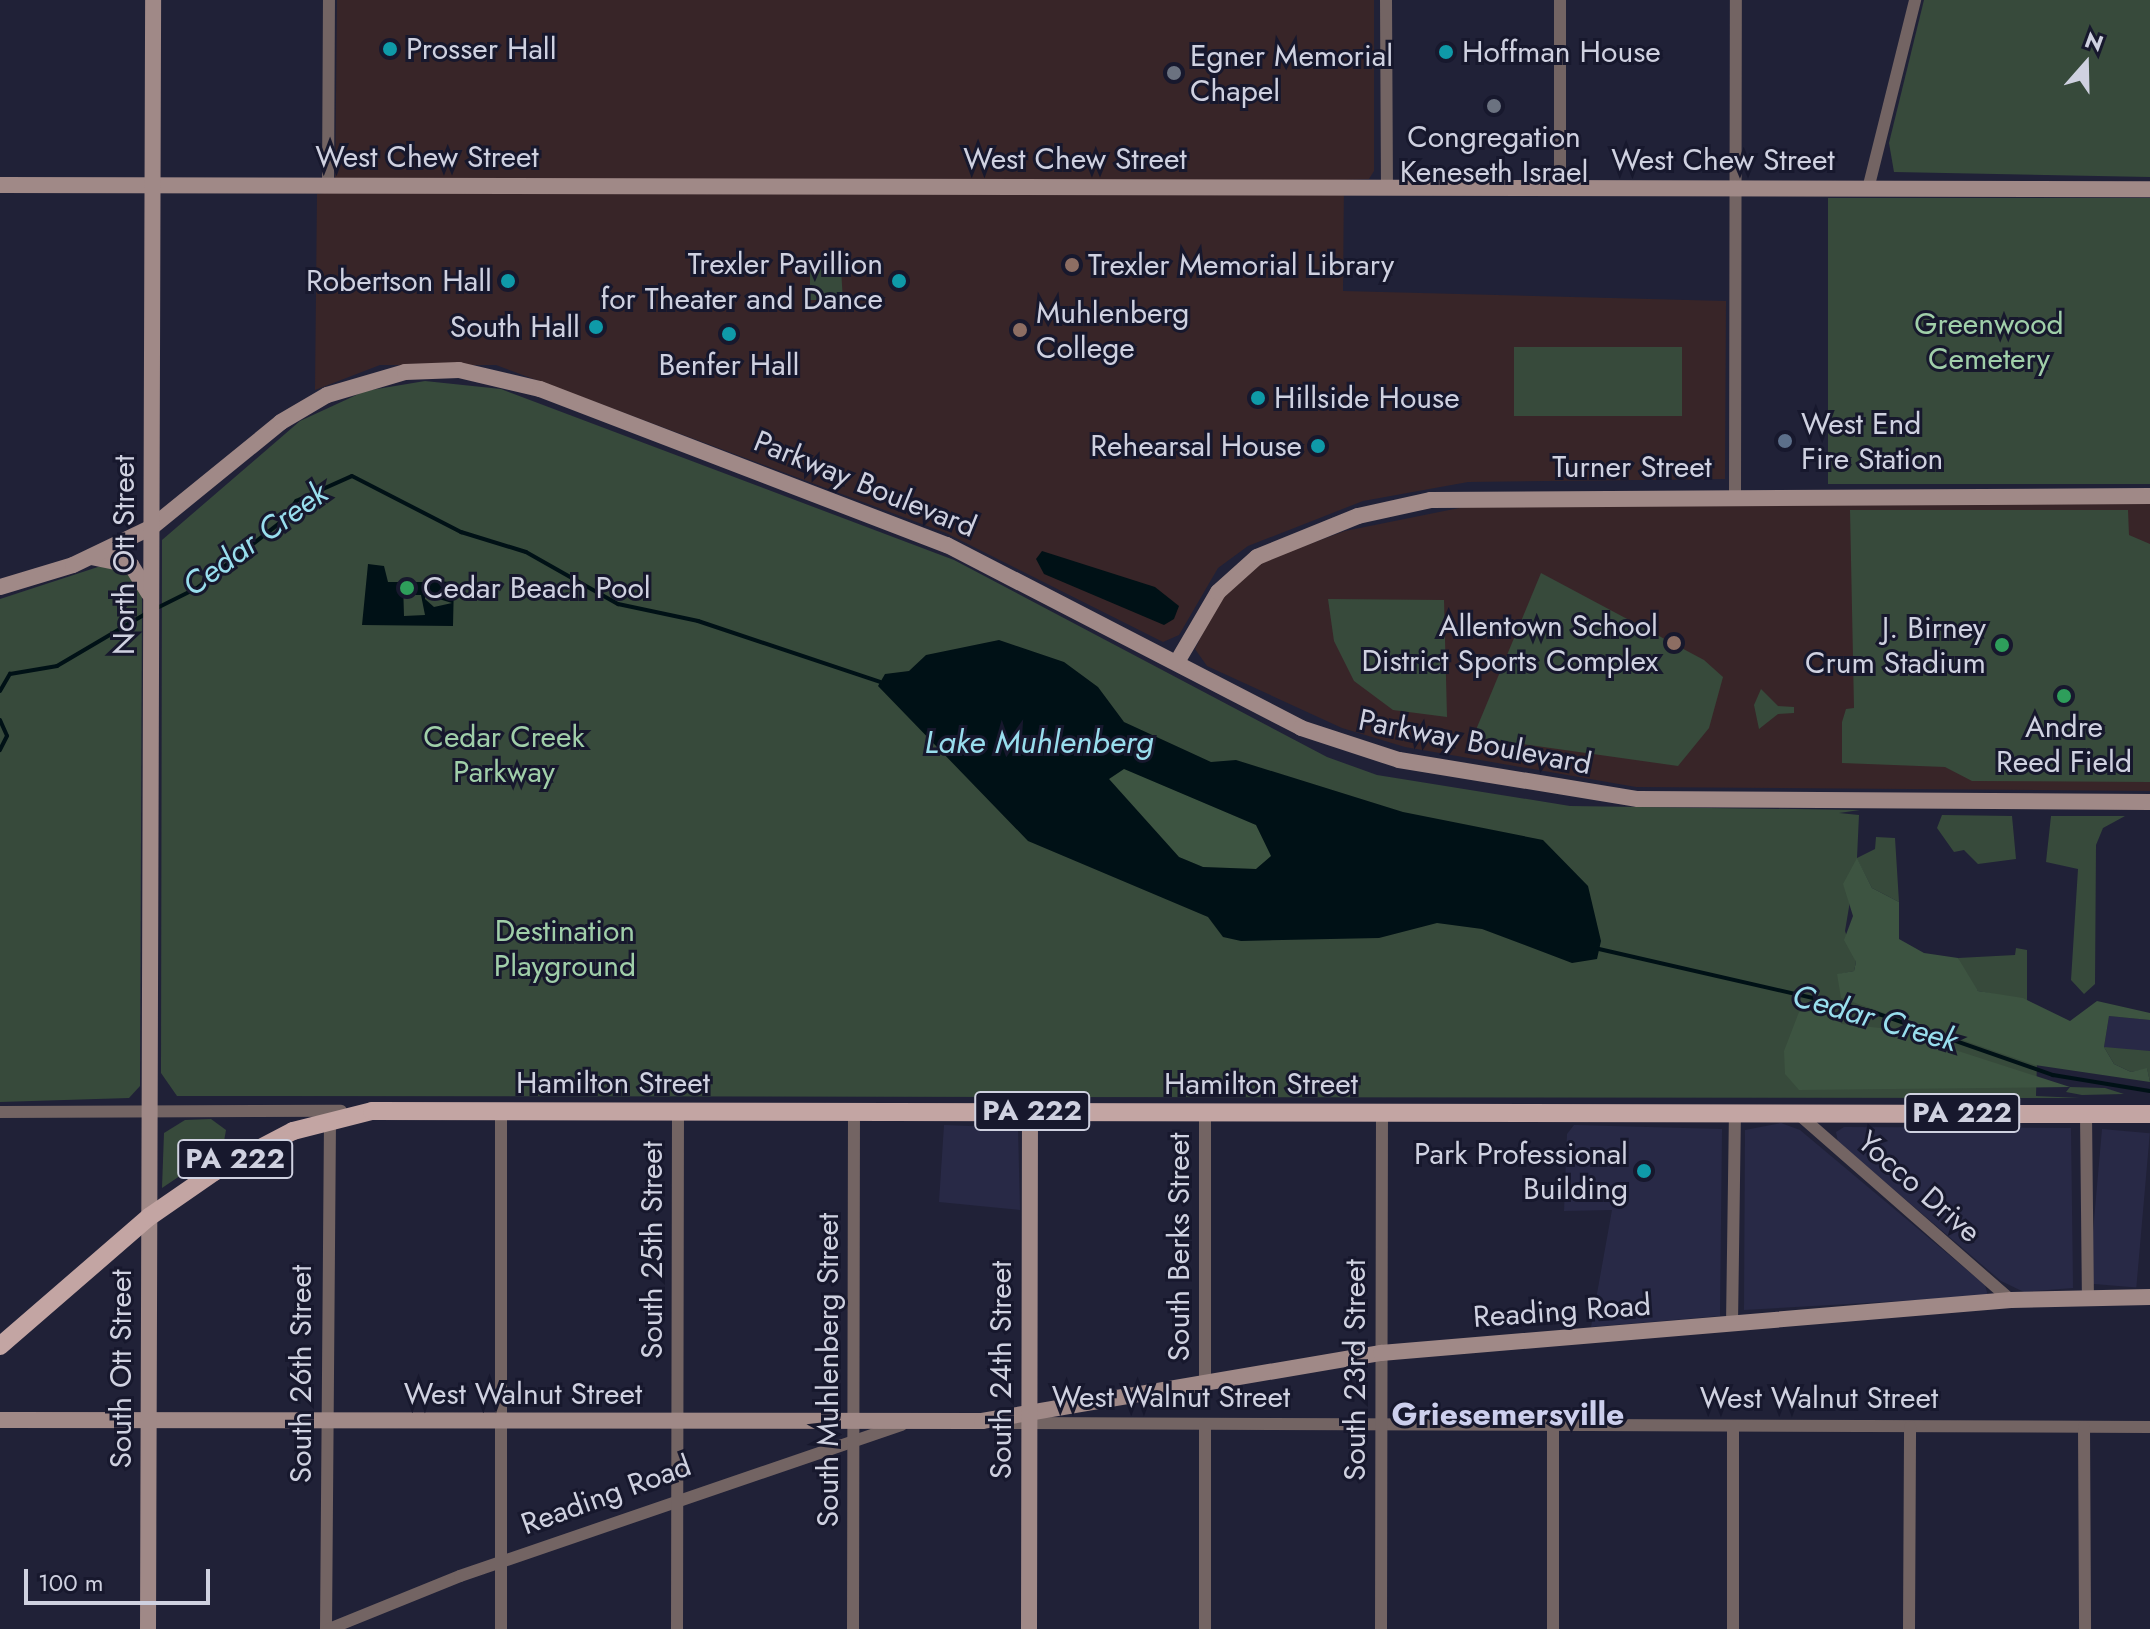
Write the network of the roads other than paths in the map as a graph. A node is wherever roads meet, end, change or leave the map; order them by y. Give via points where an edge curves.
1 (153, 0) edge
2 (329, 0) edge
3 (1386, 0) edge
4 (1560, 0) edge
5 (1736, 0) edge
6 (1915, 0) edge
7 (0, 185) edge
8 (152, 185) junction
9 (328, 185) junction
10 (1387, 188) junction
11 (1560, 188) junction
12 (1736, 189) junction
13 (1868, 189) junction
14 (2150, 189) edge
15 (1735, 495) junction
16 (2150, 496) edge
17 (152, 527) junction
18 (91, 557) junction
19 (0, 587) edge
20 (151, 599) junction
21 (1177, 662) junction
22 (2150, 802) edge
23 (151, 1110) junction
24 (372, 1111) junction
25 (501, 1111) junction
26 (678, 1111) junction
27 (854, 1111) junction
28 (1030, 1111) junction
29 (0, 1112) edge
30 (1205, 1112) junction
31 (1382, 1112) junction
32 (1796, 1112) junction
33 (1735, 1113) junction
34 (2086, 1114) junction
35 (2150, 1114) edge
36 (330, 1119) junction
37 (149, 1217) junction
38 (2150, 1297) edge
39 (2088, 1298) junction
40 (2011, 1300) junction
41 (1732, 1324) junction
42 (0, 1346) edge
43 (1381, 1353) junction
44 (1205, 1383) junction
45 (1029, 1419) junction
46 (0, 1420) edge
47 (326, 1421) junction
48 (982, 1421) joint
49 (150, 1422) junction
50 (501, 1422) junction
51 (678, 1423) junction
52 (1205, 1425) junction
53 (1381, 1425) junction
54 (1553, 1426) junction
55 (1733, 1426) junction
56 (1910, 1427) junction
57 (2084, 1427) junction
58 (2150, 1427) edge
59 (854, 1432) junction
60 (678, 1499) junction
61 (501, 1562) junction
62 (148, 1629) edge
63 (328, 1629) edge
64 (501, 1629) edge
65 (677, 1629) edge
66 (853, 1629) edge
67 (1029, 1629) edge
68 (1205, 1629) edge
69 (1381, 1629) edge
70 (1553, 1629) edge
71 (1733, 1629) edge
72 (1909, 1629) edge
73 (2085, 1629) edge

1 - 8 street, North Ott Street
2 - 9 street
3 - 10 street
4 - 11 street
5 - 12 street
6 - 13 street
7 - 8 street, West Chew Street
8 - 9 street, West Chew Street
8 - 17 street, North Ott Street
9 - 10 street, West Chew Street
10 - 11 street, West Chew Street
11 - 12 street, West Chew Street
12 - 13 street, West Chew Street
12 - 15 street
13 - 14 street, West Chew Street
15 - 16 street, Turner Street
15 - 21 street, Turner Street via 1469,496 1358,516 1238,571
17 - 18 street, Parkway Boulevard
17 - 20 street, North Ott Street
17 - 21 street, Parkway Boulevard via 281,422 327,395 405,372 485,374 947,545
18 - 19 street, Parkway Boulevard
18 - 20 street via 131,565
20 - 23 street, North Ott Street
21 - 22 street, Parkway Boulevard via 1311,732 1399,760 1595,795 1735,801
23 - 24 street, Hamilton Street
23 - 29 street, Hamilton Street
23 - 37 street, South Ott Street
24 - 25 main road, Hamilton Street / PA 222
24 - 36 main road, Hamilton Street / PA 222
25 - 26 main road, Hamilton Street / PA 222
25 - 50 street
26 - 27 main road, Hamilton Street / PA 222
26 - 51 street, South 25th Street
27 - 28 main road, Hamilton Street / PA 222
27 - 59 street, South Muhlenberg Street
28 - 30 main road, Hamilton Street / PA 222
28 - 45 street, South 24th Street
30 - 31 main road, Hamilton Street / PA 222
30 - 44 street, South Berks Street
31 - 33 main road, Hamilton Street / PA 222
31 - 43 street, South 23rd Street
32 - 33 main road, Hamilton Street / PA 222
32 - 34 main road, Hamilton Street / PA 222
32 - 40 street, Yocco Drive
33 - 41 street
34 - 35 main road, Hamilton Street / PA 222
34 - 39 street
36 - 37 main road, PA 222 via 237,1158
36 - 47 street, South 26th Street
37 - 42 main road, PA 222
37 - 49 street, South Ott Street
38 - 39 street, Reading Road
39 - 40 street, Reading Road
40 - 41 street, Reading Road
41 - 43 street, Reading Road
43 - 44 street, Reading Road
43 - 53 street, South 23rd Street
44 - 45 street, Reading Road
45 - 48 street, Reading Road
45 - 52 street, West Walnut Street
45 - 67 street, South 24th Street
46 - 49 street, West Walnut Street
47 - 49 street, West Walnut Street
47 - 50 street, West Walnut Street
47 - 63 street, South 26th Street
48 - 59 street, West Walnut Street
49 - 62 street, South Ott Street
50 - 51 street, West Walnut Street
50 - 61 street
51 - 59 street, West Walnut Street
51 - 60 street, South 25th Street
52 - 53 street, West Walnut Street
52 - 68 street
53 - 54 street, West Walnut Street
53 - 69 street, South 23rd Street
54 - 55 street, West Walnut Street
54 - 70 street
55 - 56 street, West Walnut Street
55 - 71 street
56 - 57 street, West Walnut Street
56 - 72 street
57 - 58 street, West Walnut Street
57 - 73 street
59 - 60 street, Reading Road
59 - 66 street, South Muhlenberg Street
60 - 61 street, Reading Road
60 - 65 street, South 25th Street
61 - 63 street, Reading Road
61 - 64 street

